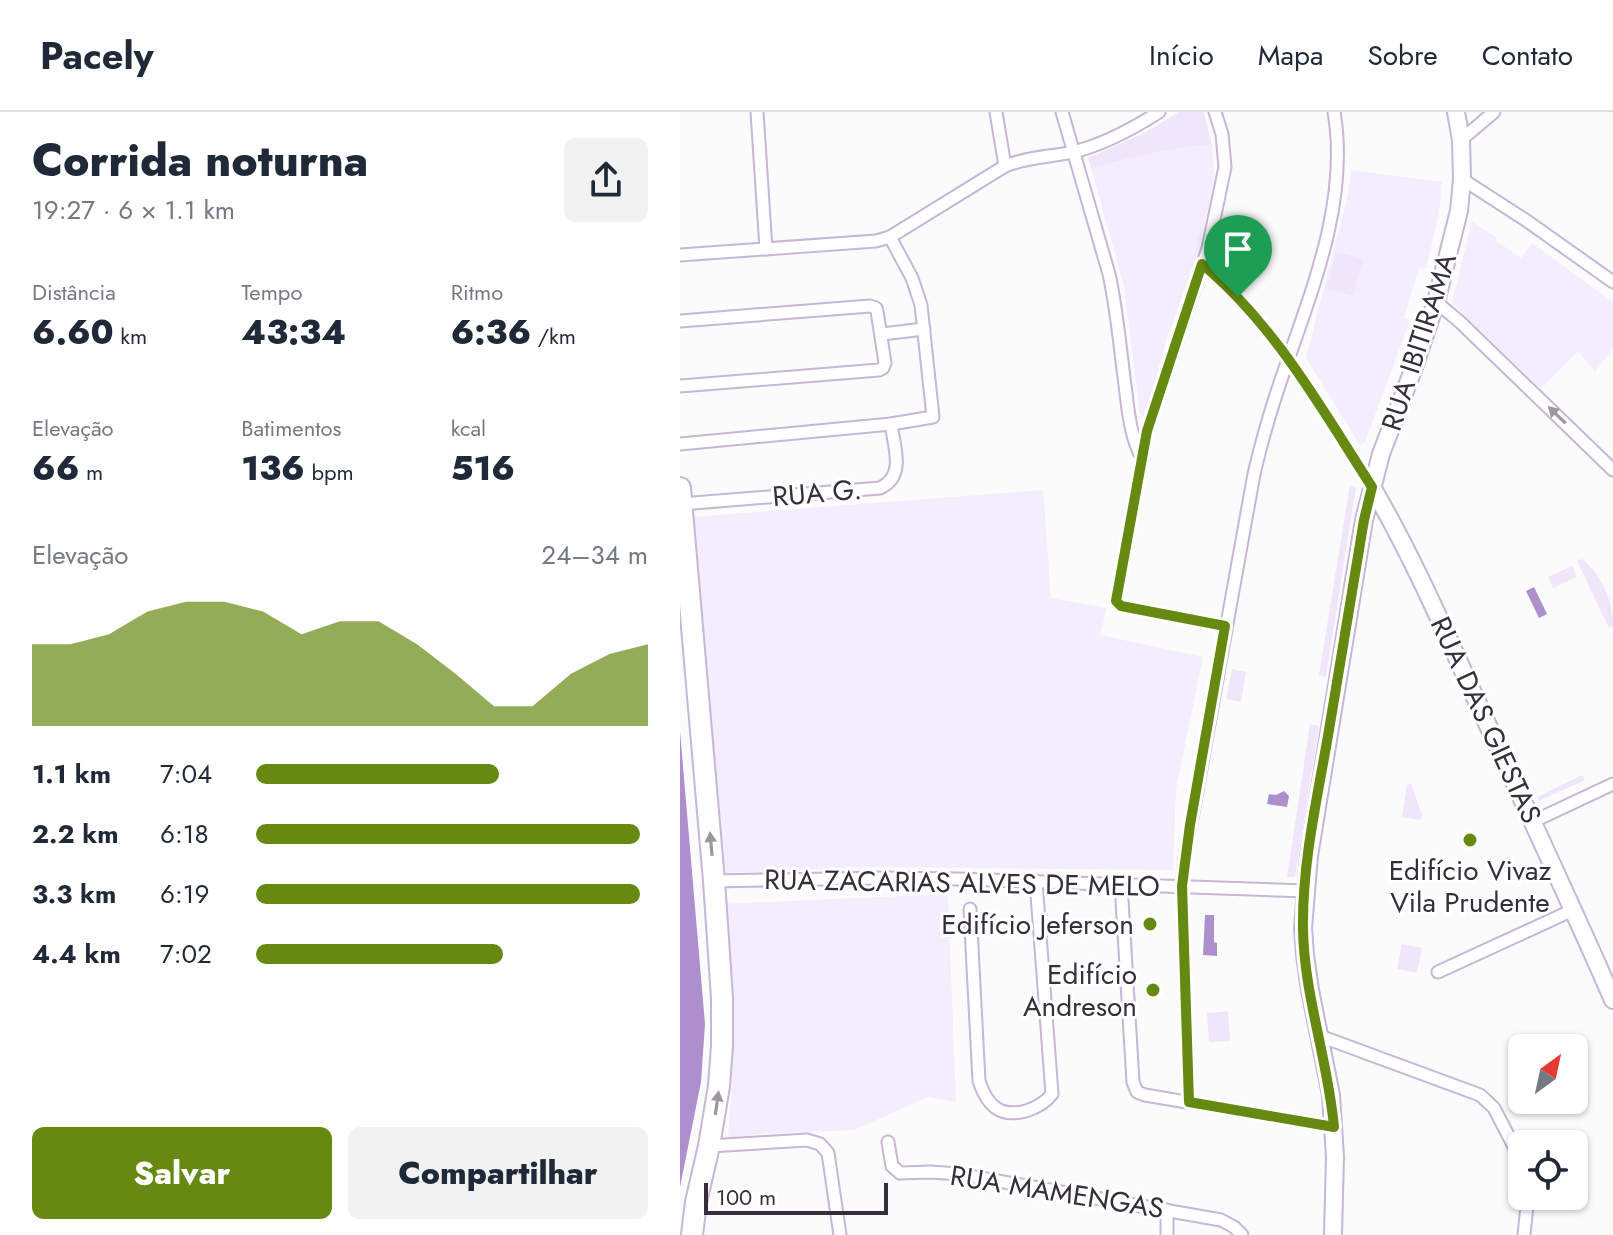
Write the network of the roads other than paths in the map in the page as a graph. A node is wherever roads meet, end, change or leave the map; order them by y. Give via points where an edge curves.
1 (757, 112) edge
2 (996, 112) edge
3 (1062, 112) edge
4 (1159, 112) edge
5 (1215, 112) edge
6 (1334, 112) edge
7 (1456, 112) edge
8 (1494, 112) edge
9 (1461, 140) junction
10 (1073, 152) junction
11 (1005, 166) junction
12 (1462, 179) junction
13 (890, 237) junction
14 (766, 249) junction
15 (680, 255) edge
16 (1202, 264) junction
17 (1613, 282) edge
18 (1436, 302) junction
19 (680, 321) edge
20 (924, 329) junction
21 (882, 334) junction
22 (1289, 358) junction
23 (680, 386) edge
24 (891, 424) junction
25 (680, 444) edge
26 (1142, 459) junction
27 (1613, 470) edge
28 (1372, 487) junction
29 (681, 496) edge
30 (1225, 626) junction
31 (1613, 784) edge
32 (1532, 822) junction
33 (714, 881) junction
34 (1036, 881) junction
35 (1182, 886) junction
36 (1305, 891) junction
37 (1122, 900) dead end
38 (970, 909) dead end
39 (1573, 910) junction
40 (1438, 972) dead end
41 (1613, 1000) edge
42 (1320, 1036) junction
43 (1189, 1102) junction
44 (1334, 1127) junction
45 (1508, 1135) edge
46 (888, 1142) dead end
47 (709, 1146) junction
48 (1167, 1210) junction
49 (1527, 1210) edge
50 (692, 1235) edge
51 (840, 1235) edge
52 (1167, 1235) edge
53 (1242, 1235) edge
54 (1333, 1235) edge
55 (1524, 1235) edge

1 - 14 street
2 - 11 street
3 - 10 street
4 - 10 street
5 - 16 street via 1225,167
6 - 22 street via 1338,168 1331,215
7 - 9 main road, RUA IBITIRAMA
8 - 9 street
9 - 12 main road, RUA IBITIRAMA
10 - 11 street
10 - 26 street via 1114,295 1130,424
11 - 13 street
12 - 17 street
12 - 18 main road, RUA IBITIRAMA
13 - 14 street
13 - 20 street via 918,293
14 - 15 street
16 - 22 street via 1238,297
16 - 26 street
27 -> 18 street
18 - 28 main road, RUA IBITIRAMA
19 - 21 street via 870,306 876,308
20 - 21 street
20 - 24 street via 934,415
21 - 23 street via 881,370
22 - 28 street
22 - 30 street via 1254,474
24 - 25 street
24 - 29 street, RUA G. via 896,471 880,488
26 - 30 street via 1116,603
28 - 32 main road, RUA DAS GIESTAS via 1400,535
28 - 36 main road, RUA IBITIRAMA
33 -> 29 highway
30 - 35 street
31 - 32 street
32 - 39 main road, RUA DAS GIESTAS
33 - 34 street, RUA ZACARIAS ALVES DE MELO
47 -> 33 highway via 722,1046
34 - 35 street, RUA ZACARIAS ALVES DE MELO
34 - 38 street via 1052,1094 1029,1110 997,1110 979,1081
35 - 36 street, RUA ZACARIAS ALVES DE MELO
35 - 43 street
36 - 42 main road, RUA IBITIRAMA via 1305,955
37 - 43 street via 1134,1085 1141,1094
39 - 40 street
39 - 41 main road, RUA DAS GIESTAS
42 - 44 main road, RUA IBITIRAMA
42 - 45 street via 1480,1095 1494,1108
43 - 44 street
44 - 54 main road, RUA IBITIRAMA
46 - 48 street, RUA MAMENGAS via 892,1166 900,1173 958,1174
47 - 50 highway
47 - 51 street via 807,1140 820,1144 828,1153
48 - 52 street
48 - 53 street, RUA MAMENGAS via 1221,1220
49 - 55 street

